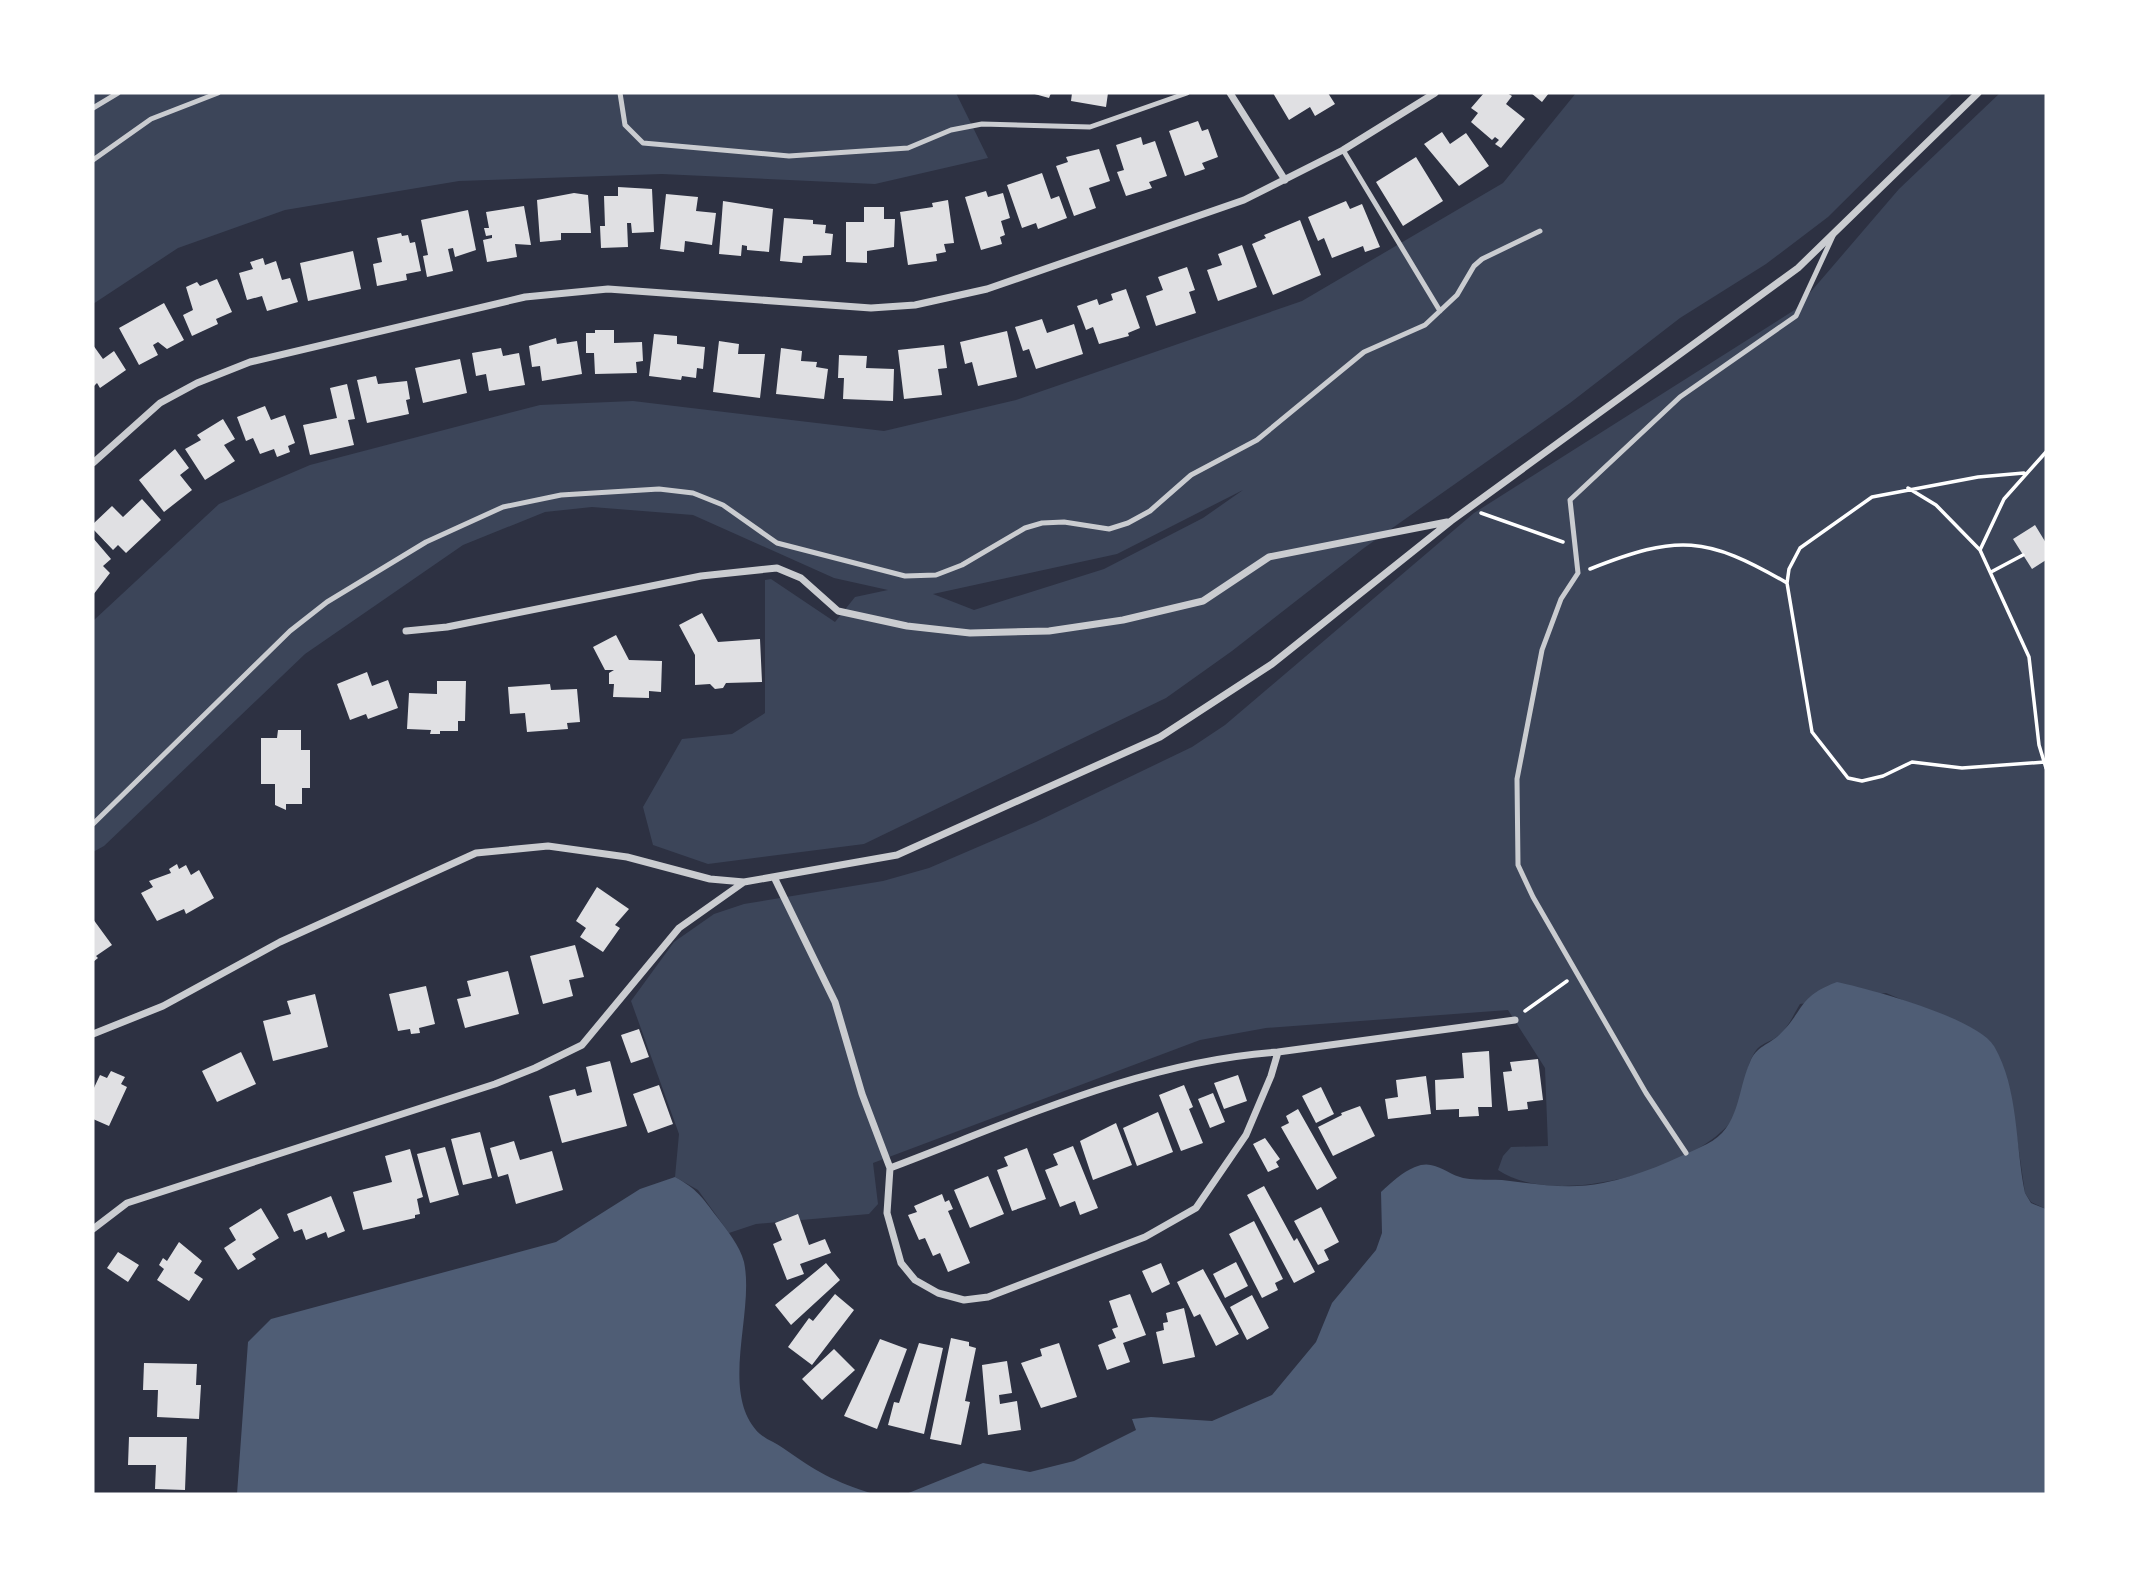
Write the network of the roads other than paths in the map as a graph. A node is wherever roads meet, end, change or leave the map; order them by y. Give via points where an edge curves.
1 (118, 93) edge
2 (218, 93) edge
3 (620, 93) edge
4 (1187, 93) edge
5 (1230, 93) edge
6 (1435, 93) edge
7 (1978, 93) edge
8 (93, 108) edge
9 (1343, 150) junction
10 (93, 160) edge
11 (1285, 180) junction
12 (1540, 231) dead end
13 (1833, 236) junction
14 (1440, 311) junction
15 (93, 463) edge
16 (1451, 521) junction
17 (406, 631) dead end
18 (93, 824) edge
19 (774, 877) junction
20 (744, 882) junction
21 (1515, 1020) road end
22 (93, 1034) edge
23 (1278, 1052) junction
24 (1686, 1153) dead end
25 (890, 1168) junction
26 (93, 1229) edge

1 - 8 lane
2 - 10 lane via 151,119
3 - 4 lane via 625,125 643,143 789,156 908,149 951,130 982,124 1090,127
5 - 11 street
6 - 9 street
7 - 13 street
9 - 11 street
9 - 14 lane
11 - 15 street via 1244,200 1034,275 915,305 870,309 608,289 525,297 367,332 250,362 197,383 160,404
12 - 14 lane via 1482,259
13 - 16 street via 1725,324
13 - 24 lane via 1796,316 1680,397 1570,500 1578,573 1561,599 1542,650 1517,779 1518,864 1646,1093
14 - 18 lane via 1425,325 1364,352 1257,440 1191,475 1150,511 1128,523 1108,529 1042,523 936,575 905,576 777,543 723,505 693,493 659,489 562,495 503,507 426,542 327,601 289,631
16 - 17 street via 1269,556 1203,601 1049,631 970,633 838,611 801,578 777,568 701,576 447,628
16 - 19 street via 1272,664 1160,737 897,855
19 - 20 street
19 - 25 street via 835,1002
20 - 22 street via 548,846 476,853 280,942 163,1006
20 - 26 street via 679,928 582,1045 495,1084 127,1203
21 - 23 street
23 - 25 street via 1193,1062 1051,1107
23 - 25 street via 1261,1104 1225,1170 1196,1208 1145,1237 988,1297 964,1300 938,1293 915,1280 901,1264 887,1213

